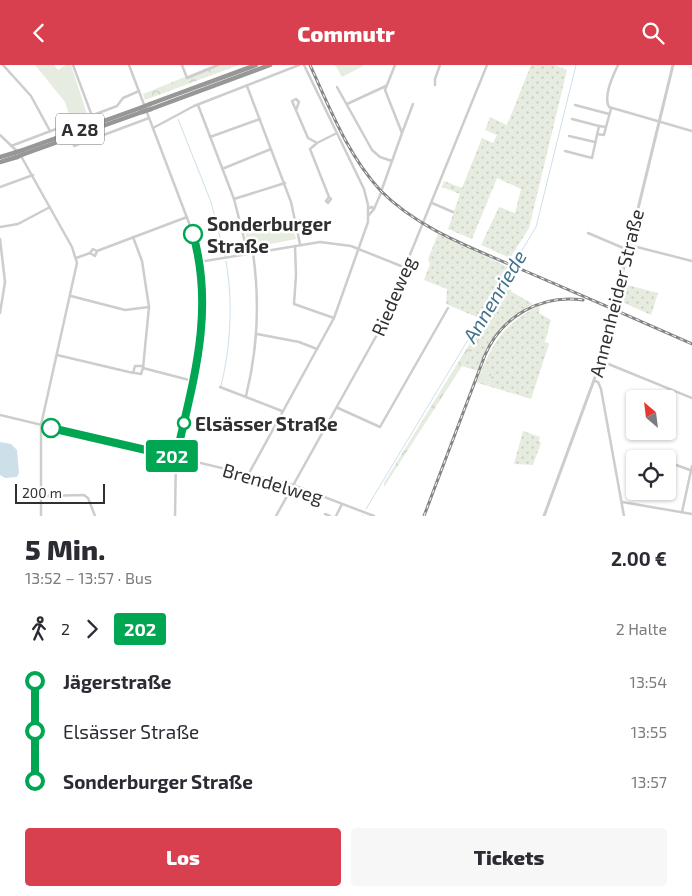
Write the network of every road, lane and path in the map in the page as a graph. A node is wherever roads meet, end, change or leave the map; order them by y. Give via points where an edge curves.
1 (2, 65) edge
2 (73, 65) edge
3 (129, 65) edge
4 (182, 65) edge
5 (218, 65) edge
6 (256, 65) edge
7 (270, 65) edge
8 (300, 65) edge
9 (304, 65) edge
10 (395, 65) edge
11 (440, 65) edge
12 (487, 65) edge
13 (618, 65) edge
14 (673, 65) edge
15 (436, 85) dead end
16 (247, 86) junction
17 (386, 86) junction
18 (337, 87) dead end
19 (139, 91) junction
20 (413, 104) dead end
21 (198, 105) junction
22 (347, 105) junction
23 (575, 105) dead end
24 (151, 106) junction
25 (611, 109) junction
26 (296, 111) dead end
27 (609, 113) junction
28 (92, 116) junction
29 (149, 118) junction
30 (260, 119) junction
31 (572, 119) dead end
32 (658, 121) junction
33 (599, 126) junction
34 (606, 127) junction
35 (153, 128) junction
36 (50, 131) junction
37 (692, 131) edge
38 (336, 133) junction
39 (402, 133) junction
40 (597, 134) junction
41 (0, 135) edge
42 (569, 136) dead end
43 (210, 137) junction
44 (308, 138) junction
45 (595, 142) junction
46 (317, 143) junction
47 (11, 146) junction
48 (74, 146) dead end
49 (271, 149) junction
50 (310, 149) junction
51 (565, 151) dead end
52 (16, 155) junction
53 (0, 157) edge
54 (392, 161) junction
55 (0, 162) edge
56 (222, 169) junction
57 (33, 175) junction
58 (284, 183) junction
59 (0, 187) edge
60 (382, 189) dead end
61 (381, 193) dead end
62 (329, 197) dead end
63 (234, 199) junction
64 (432, 203) junction
65 (50, 207) junction
66 (368, 208) junction
67 (374, 209) junction
68 (453, 212) dead end
69 (369, 215) junction
70 (187, 217) junction
71 (295, 220) junction
72 (0, 227) edge
73 (242, 230) junction
74 (588, 233) dead end
75 (133, 237) junction
76 (0, 239) edge
77 (300, 244) junction
78 (295, 245) junction
79 (629, 245) junction
80 (359, 250) junction
81 (628, 250) junction
82 (253, 253) junction
83 (248, 254) junction
84 (76, 258) junction
85 (692, 261) edge
86 (199, 262) junction
87 (406, 268) junction
88 (71, 297) junction
89 (149, 307) junction
90 (448, 308) dead end
91 (0, 313) edge
92 (334, 318) junction
93 (257, 333) junction
94 (317, 349) junction
95 (57, 355) junction
96 (601, 361) junction
97 (143, 367) junction
98 (133, 373) junction
99 (194, 381) junction
100 (595, 381) junction
101 (220, 387) dead end
102 (246, 396) junction
103 (692, 398) edge
104 (338, 408) junction
105 (282, 411) junction
106 (0, 415) edge
107 (41, 425) junction
108 (176, 457) junction
109 (676, 465) edge
110 (692, 466) edge
111 (690, 470) junction
112 (248, 475) junction
113 (293, 485) junction
114 (41, 495) junction
115 (622, 502) junction
116 (342, 504) junction
117 (682, 513) junction
118 (325, 514) dead end
119 (692, 514) edge
120 (41, 516) edge
121 (95, 516) edge
122 (175, 516) edge
123 (276, 516) edge
124 (330, 516) edge
125 (336, 516) edge
126 (374, 516) edge
127 (544, 516) edge
128 (624, 516) edge

1 - 36 street via 31,96
2 - 28 street
3 - 19 street
4 - 5 street via 187,78
6 - 24 highway, A 28
7 - 24 highway, A 28
8 - 16 street
9 - 38 street
10 - 17 street
11 - 15 street
12 - 64 street, Riedeweg
13 - 25 street via 606,100
14 - 32 street, Annenheider Straße
16 - 21 street
16 - 30 street
17 - 22 street
17 - 39 street via 386,97
18 - 22 street
19 - 28 street via 122,98 118,106
19 - 29 street
20 - 39 street
21 - 35 street
21 - 43 street
22 - 54 street via 372,150
23 - 27 street
24 - 52 highway, A 28, bridge
25 - 27 street
25 - 32 street
26 - 44 street
27 - 34 street
28 - 36 street
29 - 35 street
29 - 48 street
30 - 43 street
30 - 49 street
31 - 33 street
32 - 37 street
32 - 79 street, Annenheider Straße
33 - 34 street
33 - 40 street
34 - 40 street via 604,135
35 - 70 street
36 - 47 street
38 - 46 street
38 - 66 street via 364,189
39 - 54 street
40 - 45 street
41 - 47 street
42 - 45 street
43 - 56 street
44 - 46 street
44 - 50 street
45 - 51 street via 592,158
46 - 50 street
47 - 57 street
49 - 56 street
49 - 58 street
50 - 62 street
52 - 53 highway, A 28
52 - 55 highway, A 28
54 - 60 street
56 - 63 street
57 - 59 street
57 - 65 street
58 - 63 street
58 - 71 street
61 - 67 street
63 - 73 street
64 - 68 street
64 - 87 street, Riedeweg
65 - 72 street via 18,224
65 - 84 street
66 - 67 street
66 - 69 street
67 - 69 street
69 - 80 street
70 - 75 street
70 - 86 street
71 - 73 street
71 - 77 street
73 - 83 street
74 - 81 street
75 - 84 street
75 - 89 street via 142,261
76 - 91 street via 5,282
77 - 78 street
77 - 80 street via 331,242
78 - 82 street
78 - 92 street via 294,303
79 - 81 street, Annenheider Straße
79 - 85 street
80 - 87 street
80 - 92 street
81 - 96 street, Annenheider Straße
82 - 83 street
82 - 93 street
83 - 86 street
84 - 88 street via 77,271
86 - 99 street via 203,303 201,343
87 - 104 street, Riedeweg via 379,331
88 - 89 street via 125,310
88 - 95 street
89 - 97 street
90 - 104 street via 380,427
92 - 94 street
93 - 94 street
93 - 102 street
94 - 105 street
95 - 98 street
95 - 107 street
96 - 100 street, Annenheider Straße
96 - 103 street
97 - 98 street via 141,374
97 - 98 street via 135,366
97 - 99 street
99 - 108 street
100 - 115 street via 601,389
100 - 127 street, Annenheider Straße
101 - 102 street
102 - 105 street
104 - 113 street, Riedeweg
105 - 112 street
106 - 107 street, Brendelweg
107 - 108 street, Brendelweg
107 - 114 street
108 - 112 street, Brendelweg
108 - 122 street
109 - 111 street
110 - 111 street
111 - 117 street
112 - 113 street, Brendelweg
113 - 116 street, Brendelweg
113 - 123 street, Riedeweg
114 - 120 street
114 - 121 street via 84,495
115 - 117 street
115 - 128 street
116 - 125 street, Brendelweg
116 - 126 street, Brendelweg
117 - 119 street
118 - 124 street, Brendelweg

